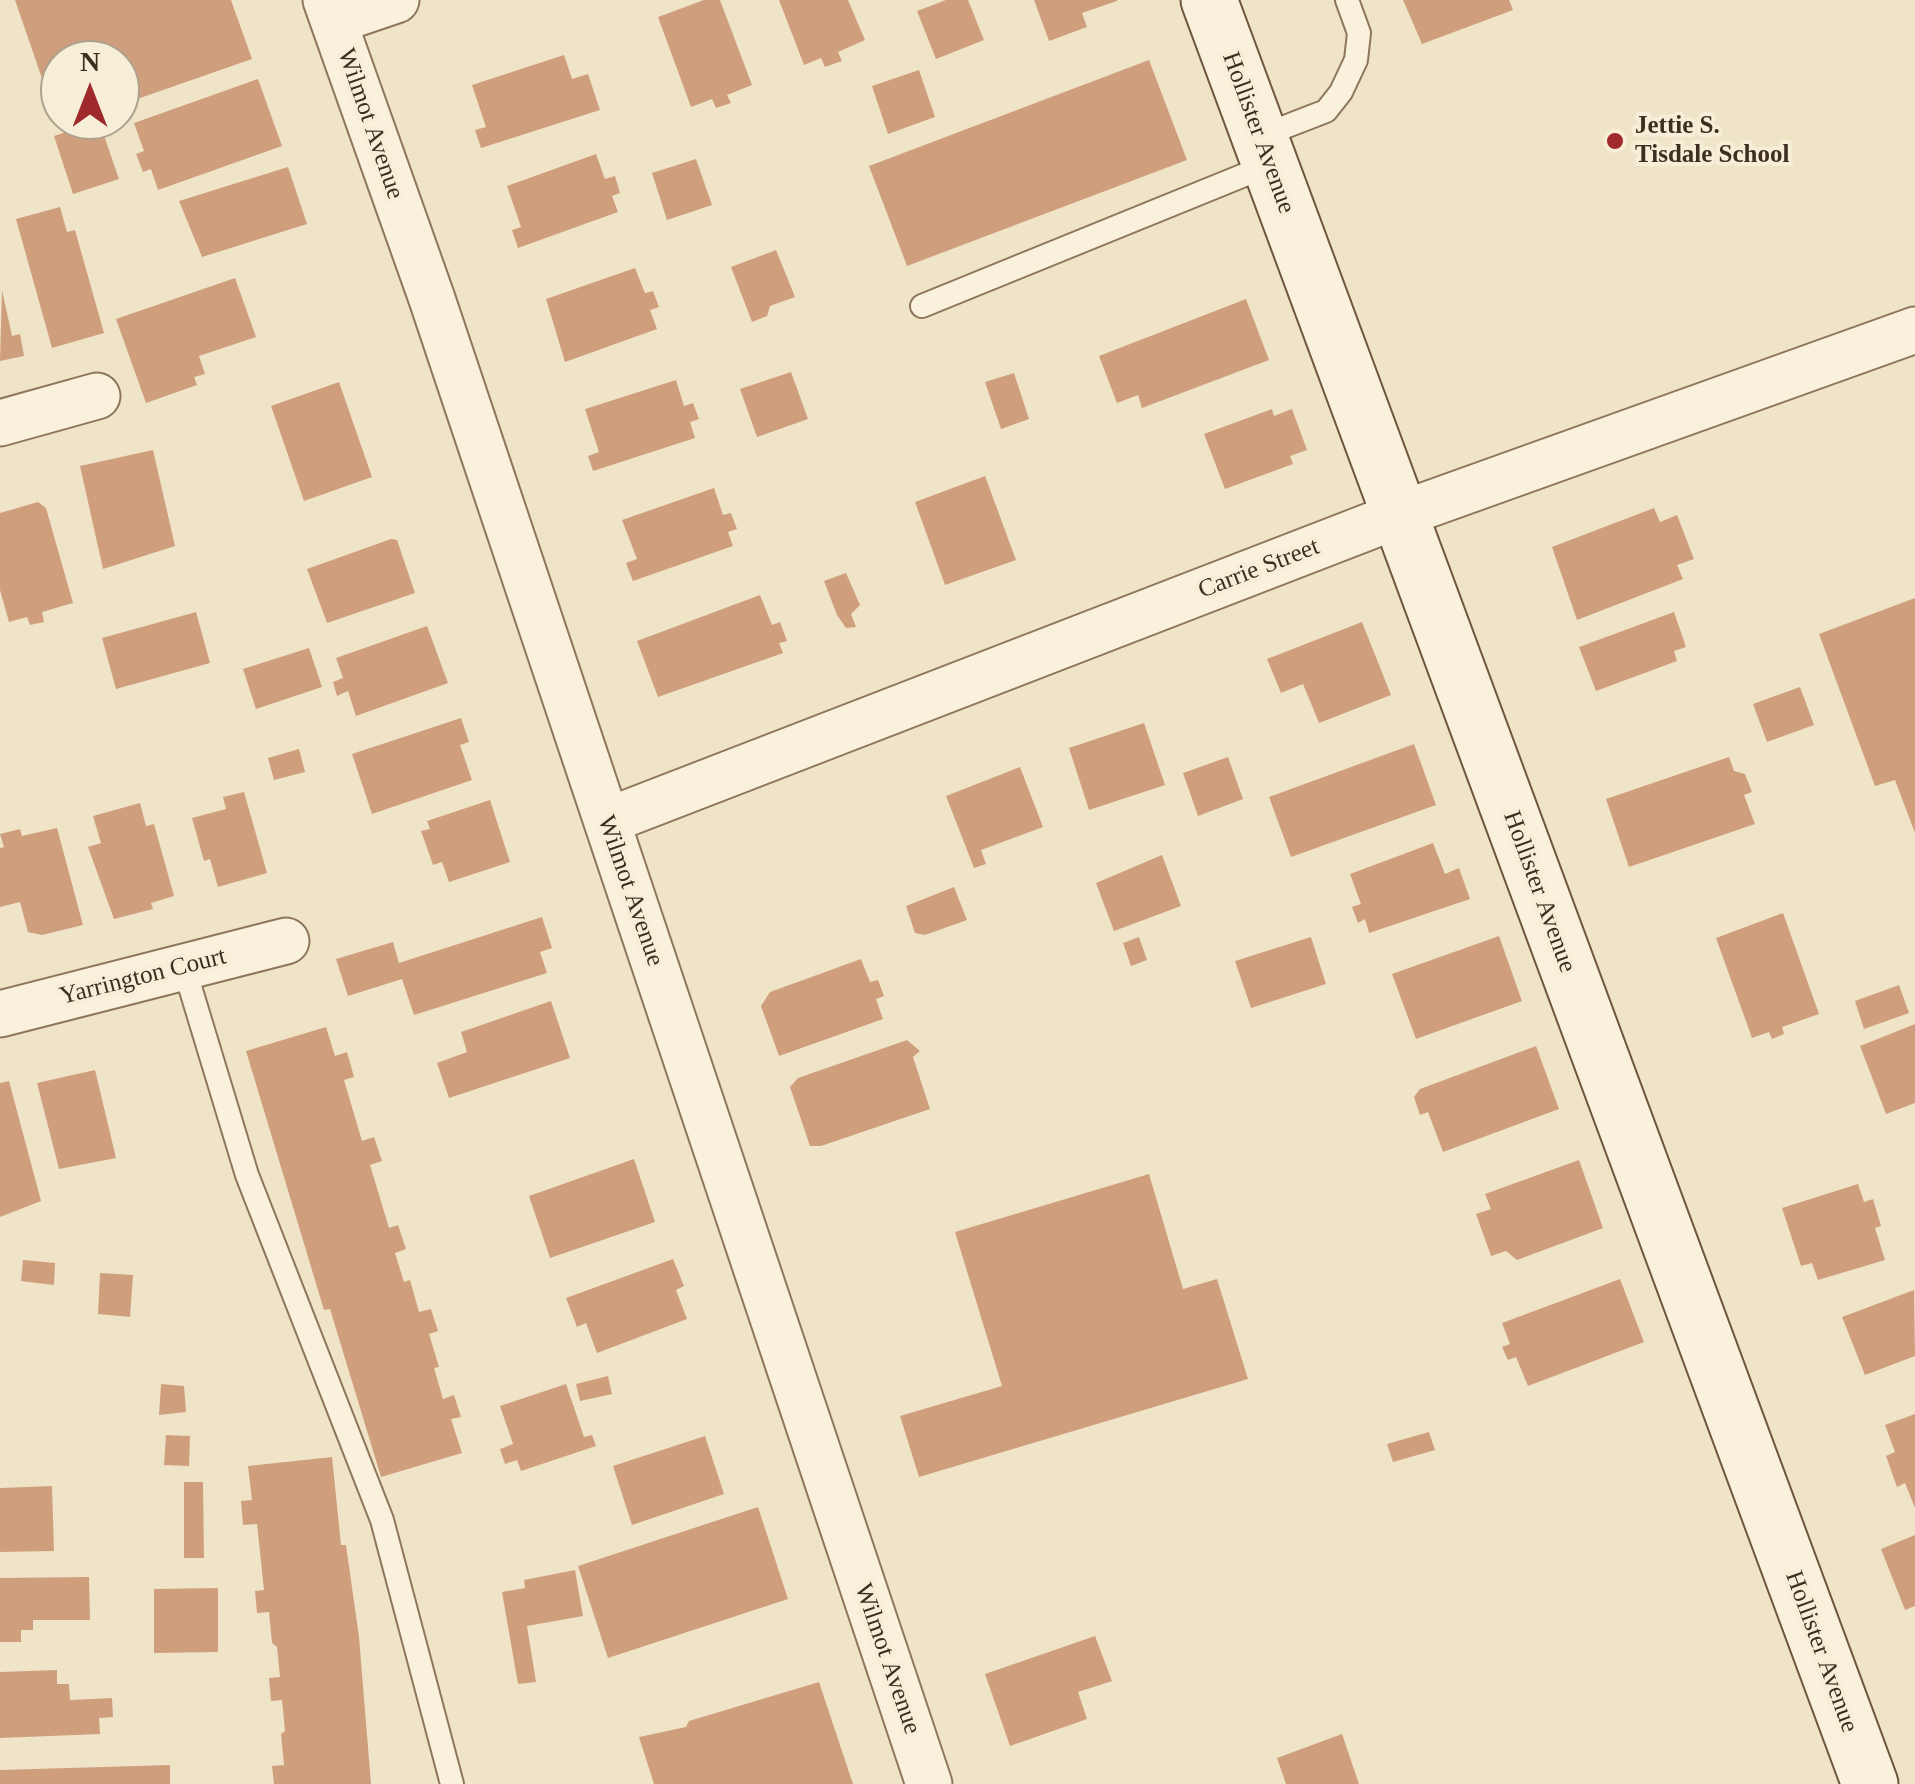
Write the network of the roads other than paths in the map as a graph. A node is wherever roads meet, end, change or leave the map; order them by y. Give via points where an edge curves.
1 (396, 0) edge
2 (1208, 0) edge
3 (1348, 0) edge
4 (330, 11) edge
5 (1264, 151) junction
6 (922, 306) dead end
7 (1915, 330) edge
8 (96, 396) dead end
9 (0, 422) edge
10 (1398, 515) junction
11 (607, 821) junction
12 (286, 941) dead end
13 (184, 967) junction
14 (0, 1014) edge
15 (452, 1784) edge
16 (929, 1784) edge
17 (1870, 1784) edge

1 - 4 street
2 - 5 main road, Hollister Avenue
3 - 5 lane via 1360,33 1341,92 1326,111
4 - 11 street, Wilmot Avenue
5 - 6 lane
5 - 10 main road, Hollister Avenue
7 - 10 street, Carrie Street
8 - 9 street
10 - 11 street, Carrie Street
10 - 17 main road, Hollister Avenue
11 - 16 street, Wilmot Avenue
12 - 13 street, Yarrington Court
13 - 14 street, Yarrington Court
13 - 15 lane via 247,1175 382,1520

